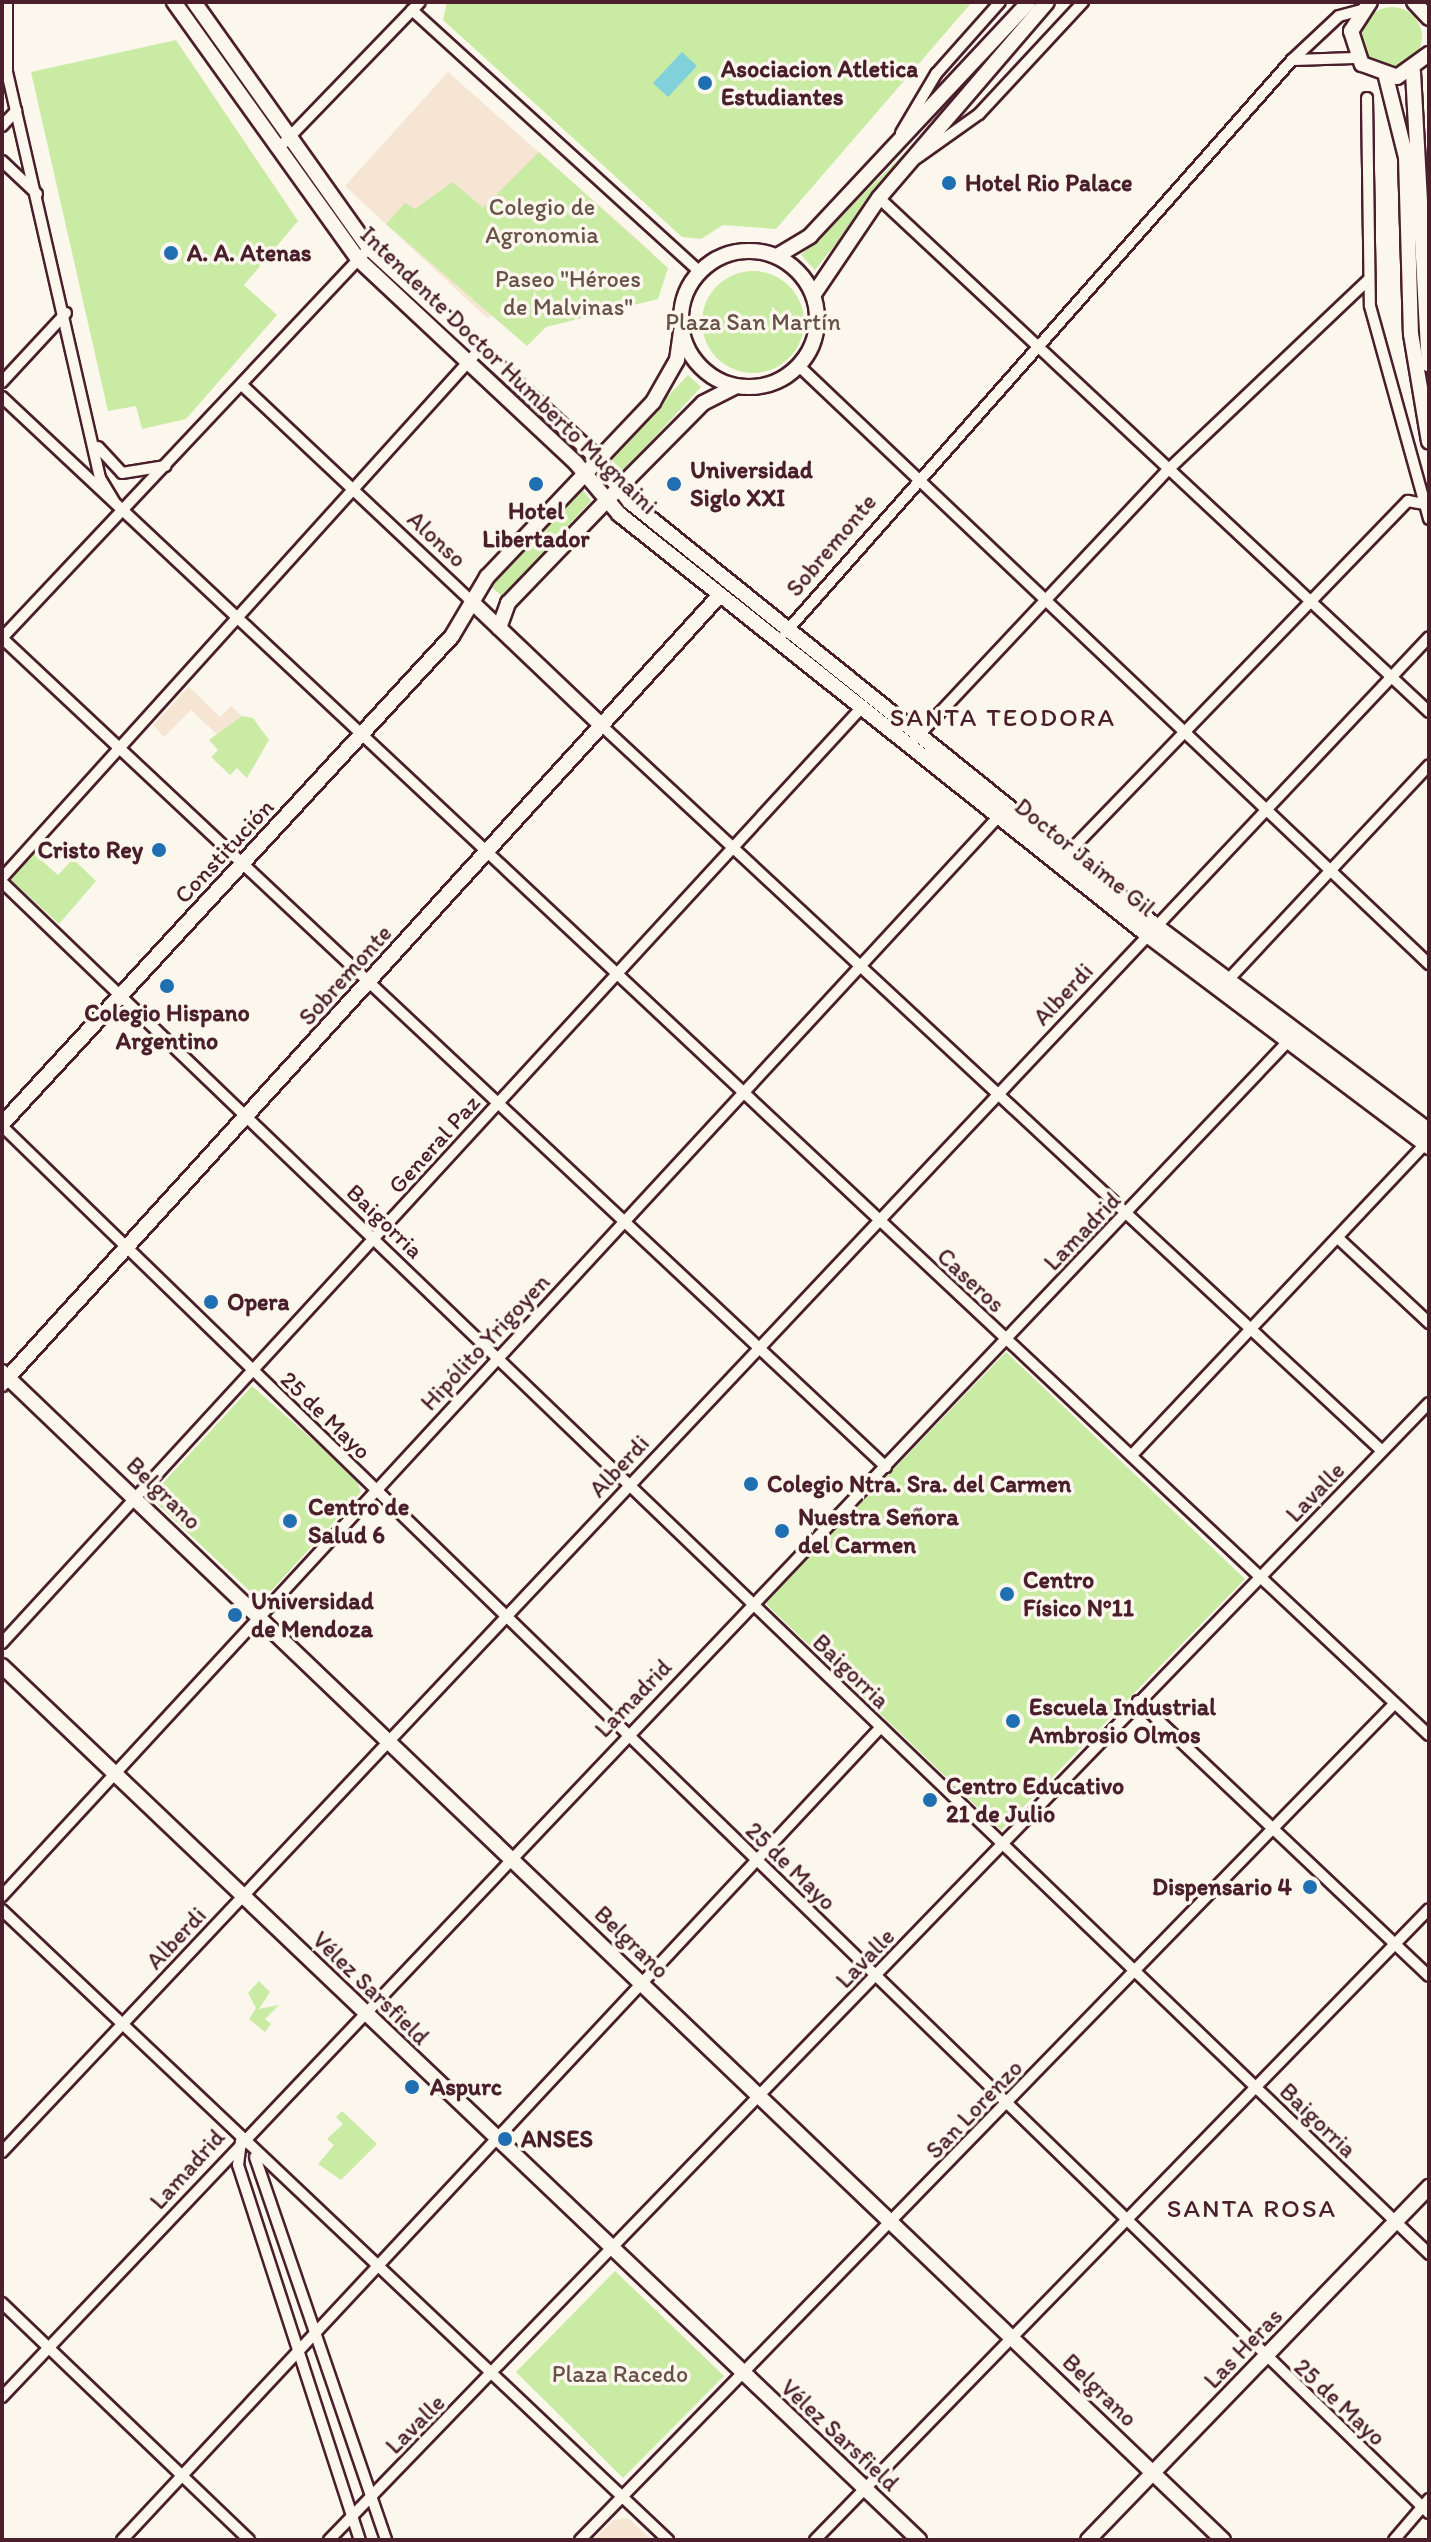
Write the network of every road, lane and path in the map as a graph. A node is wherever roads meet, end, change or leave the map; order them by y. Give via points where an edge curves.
1 (7, 2) edge
2 (174, 2) edge
3 (194, 2) edge
4 (1000, 2) edge
5 (1029, 2) edge
6 (1047, 2) edge
7 (1083, 2) edge
8 (1414, 2) edge
9 (416, 6) edge
10 (1365, 6) edge
11 (1429, 18) edge
12 (1429, 54) edge
13 (1357, 58) junction
14 (1292, 60) junction
15 (5, 69) edge
16 (1413, 72) junction
17 (1386, 77) junction
18 (1367, 98) dead end
19 (16, 111) junction
20 (2, 126) edge
21 (284, 144) junction
22 (892, 152) junction
23 (2, 161) edge
24 (912, 161) junction
25 (38, 195) junction
26 (879, 198) junction
27 (364, 254) junction
28 (777, 256) junction
29 (699, 271) junction
30 (1368, 280) junction
31 (814, 294) junction
32 (1426, 303) edge
33 (66, 313) junction
34 (681, 332) junction
35 (1037, 345) junction
36 (480, 349) junction
37 (469, 361) junction
38 (1429, 365) edge
39 (799, 366) junction
40 (2, 382) edge
41 (243, 386) junction
42 (736, 386) junction
43 (2, 397) edge
44 (1429, 441) edge
45 (95, 443) junction
46 (598, 460) junction
47 (166, 466) junction
48 (1170, 468) junction
49 (585, 472) junction
50 (917, 477) junction
51 (620, 488) junction
52 (352, 489) junction
53 (607, 500) junction
54 (1427, 505) edge
55 (121, 513) junction
56 (1429, 519) edge
57 (720, 595) junction
58 (1046, 597) junction
59 (1313, 600) junction
60 (473, 603) junction
61 (237, 619) junction
62 (499, 628) junction
63 (783, 636) junction
64 (1429, 637) edge
65 (2, 638) edge
66 (1393, 677) junction
67 (862, 707) junction
68 (1429, 712) edge
69 (601, 725) junction
70 (1186, 733) junction
71 (362, 736) junction
72 (914, 740) junction
73 (120, 749) junction
74 (1429, 765) edge
75 (1267, 809) junction
76 (999, 816) junction
77 (732, 849) junction
78 (486, 853) junction
79 (1062, 859) junction
80 (242, 864) junction
81 (1330, 870) junction
82 (2, 880) edge
83 (1150, 929) junction
84 (1429, 964) edge
85 (858, 966) junction
86 (616, 975) junction
87 (1228, 980) junction
88 (369, 981) junction
89 (121, 997) junction
90 (1293, 1036) junction
91 (743, 1092) junction
92 (997, 1095) junction
93 (498, 1103) junction
94 (247, 1117) junction
95 (2, 1125) edge
96 (1428, 1140) edge
97 (1126, 1215) junction
98 (625, 1221) junction
99 (878, 1221) junction
100 (1338, 1238) junction
101 (375, 1240) junction
102 (127, 1246) junction
103 (1429, 1323) edge
104 (1251, 1330) junction
105 (1005, 1339) junction
106 (759, 1348) junction
107 (499, 1357) junction
108 (253, 1370) junction
109 (5, 1377) edge
110 (1429, 1403) edge
111 (1382, 1451) junction
112 (1132, 1455) junction
113 (886, 1467) junction
114 (629, 1485) junction
115 (374, 1490) junction
116 (137, 1497) junction
117 (1260, 1577) junction
118 (753, 1604) junction
119 (260, 1616) junction
120 (505, 1616) junction
121 (2, 1643) edge
122 (2, 1666) edge
123 (1138, 1701) junction
124 (1395, 1703) junction
125 (881, 1727) junction
126 (626, 1734) junction
127 (1429, 1735) edge
128 (390, 1740) junction
129 (114, 1773) junction
130 (1273, 1828) junction
131 (1003, 1842) junction
132 (510, 1854) junction
133 (755, 1860) junction
134 (244, 1895) junction
135 (2, 1896) edge
136 (1429, 1909) edge
137 (2, 1910) edge
138 (1395, 1944) junction
139 (1138, 1971) junction
140 (875, 1976) junction
141 (1429, 1976) edge
142 (643, 1982) junction
143 (362, 2011) junction
144 (122, 2024) junction
145 (1254, 2086) junction
146 (759, 2095) junction
147 (1007, 2103) junction
148 (495, 2138) junction
149 (242, 2139) junction
150 (2, 2152) edge
151 (1429, 2187) edge
152 (1125, 2220) junction
153 (892, 2222) junction
154 (1396, 2222) junction
155 (613, 2250) junction
156 (1429, 2254) edge
157 (376, 2262) junction
158 (2, 2303) edge
159 (316, 2328) junction
160 (1011, 2335) junction
161 (50, 2348) junction
162 (296, 2349) junction
163 (1263, 2358) junction
164 (743, 2374) junction
165 (493, 2375) junction
166 (2, 2397) edge
167 (1153, 2472) junction
168 (181, 2476) junction
169 (865, 2488) junction
170 (372, 2495) junction
171 (623, 2497) junction
172 (1427, 2506) edge
173 (352, 2517) junction
174 (122, 2540) edge
175 (249, 2540) edge
176 (329, 2540) edge
177 (360, 2540) edge
178 (386, 2540) edge
179 (580, 2540) edge
180 (668, 2540) edge
181 (815, 2540) edge
182 (919, 2540) edge
183 (1088, 2540) edge
184 (1223, 2540) edge
185 (1394, 2540) edge

1 - 15 street
2 - 21 main road, Intendente Doctor Humberto Mugnaini
3 - 21 main road, Intendente Doctor Humberto Mugnaini
4 - 22 street via 936,74
5 - 22 main road
6 - 24 main road
7 - 24 street via 979,114
8 - 11 main road
9 - 21 street
9 - 29 street
10 - 13 main road via 1351,31
10 - 14 street, Sobremonte via 1339,16
12 - 16 main road
13 - 14 street
13 - 17 main road
14 - 35 street, Sobremonte
15 - 19 street
16 - 17 main road
16 - 32 main road
17 - 44 main road via 1406,157 1411,334
18 - 30 street
19 - 20 street
19 - 25 street
21 - 27 main road, Intendente Doctor Humberto Mugnaini
22 - 28 main road via 810,236
23 - 25 street
24 - 26 main road
25 - 33 street
26 - 31 main road
26 - 35 street
27 - 36 main road, Intendente Doctor Humberto Mugnaini
27 - 37 main road, Intendente Doctor Humberto Mugnaini
27 - 41 street
28 - 29 main road via 736,251
28 - 31 main road
29 - 34 main road via 680,310
30 - 48 street
30 - 54 street
31 - 39 main road via 818,328
32 - 38 main road
33 - 40 street
33 - 45 street
34 - 42 main road via 701,368
34 - 46 main road, Constitución via 677,360 653,402
35 - 48 street
35 - 50 street, Sobremonte
36 - 37 street
36 - 46 main road, Intendente Doctor Humberto Mugnaini
37 - 49 main road, Intendente Doctor Humberto Mugnaini
37 - 52 street
39 - 42 main road via 770,384
39 - 50 street
41 - 47 street
41 - 52 street, Alonso
42 - 51 main road via 703,403
43 - 55 street
45 - 47 street via 122,473
45 - 55 street via 100,478
46 - 49 main road, Constitución
46 - 51 main road, Intendente Doctor Humberto Mugnaini
47 - 55 street
48 - 58 street
48 - 59 street
49 - 53 main road, Intendente Doctor Humberto Mugnaini
49 - 60 main road, Constitución via 487,577
50 - 58 street
50 - 63 street, Sobremonte
51 - 53 main road
51 - 63 main road, Intendente Doctor Humberto Mugnaini
52 - 60 street, Alonso
52 - 61 street
53 - 57 main road, Intendente Doctor Humberto Mugnaini
53 - 62 main road via 508,603
54 - 56 street
54 - 59 street via 1408,501
55 - 61 street, Caseros
55 - 65 street
57 - 63 main road, Doctor Jaime Gil
57 - 69 main road, Sobremonte
58 - 70 street
58 - 72 street
59 - 66 street
59 - 70 street
60 - 62 main road, Alonso
60 - 71 main road, Constitución
61 - 71 street, Caseros
61 - 73 street
62 - 69 main road, Alonso
63 - 67 main road, Doctor Jaime Gil
63 - 72 main road, Doctor Jaime Gil
64 - 66 street, Alberdi
65 - 73 street
66 - 68 street
66 - 75 street, Alberdi
67 - 72 main road, Doctor Jaime Gil
67 - 77 street, General Paz
69 - 77 street
69 - 78 main road, Sobremonte
70 - 75 street
70 - 79 street
71 - 78 street, Caseros
71 - 80 main road, Constitución
72 - 76 main road, Doctor Jaime Gil
72 - 79 main road, Doctor Jaime Gil
73 - 80 street
73 - 82 street
74 - 81 street
75 - 81 street
75 - 83 street, Alberdi
76 - 79 main road, Doctor Jaime Gil
76 - 85 street, Hipólito Yrigoyen
77 - 85 street
77 - 86 street, General Paz
78 - 86 street, Caseros
78 - 88 main road, Sobremonte
79 - 83 main road, Doctor Jaime Gil
80 - 88 street
80 - 89 main road, Constitución
81 - 84 street
81 - 87 street
82 - 89 street, Baigorria
83 - 87 main road, Doctor Jaime Gil
83 - 90 main road, Doctor Jaime Gil
83 - 92 street, Alberdi
85 - 91 street, Hipólito Yrigoyen
85 - 92 street
86 - 91 street, Caseros
86 - 93 street, General Paz
87 - 90 main road, Doctor Jaime Gil
88 - 93 street
88 - 94 main road, Sobremonte
89 - 94 street, Baigorria
89 - 95 main road, Constitución
90 - 96 main road, Doctor Jaime Gil
90 - 97 street, Lamadrid
91 - 98 street, Hipólito Yrigoyen
91 - 99 street, Caseros
92 - 97 street
92 - 99 street, Alberdi
93 - 98 street
93 - 101 street, General Paz
94 - 101 street, Baigorria
94 - 102 main road, Sobremonte
95 - 102 street, 25 de Mayo
96 - 100 street
97 - 104 street
97 - 105 street, Lamadrid
98 - 106 street
98 - 107 street, Hipólito Yrigoyen
99 - 105 street, Caseros
99 - 106 street, Alberdi
100 - 103 street
100 - 104 street
101 - 107 street, Baigorria
101 - 108 street, General Paz
102 - 108 street, 25 de Mayo
102 - 109 main road, Sobremonte
104 - 111 street
104 - 112 street
105 - 112 street, Caseros
105 - 113 street, Lamadrid
106 - 113 street
106 - 114 street, Alberdi
107 - 114 street, Baigorria
107 - 115 street, Hipólito Yrigoyen
108 - 115 street, 25 de Mayo
108 - 116 street, General Paz
109 - 116 main road, Belgrano
110 - 111 street, Lavalle
111 - 117 street, Lavalle
112 - 117 street, Caseros
113 - 118 street, Lamadrid
114 - 118 street, Baigorria
114 - 120 street, Alberdi
115 - 119 street, Hipólito Yrigoyen
115 - 120 street, 25 de Mayo
116 - 119 main road, Belgrano
116 - 121 street, General Paz
117 - 123 street, Lavalle
117 - 124 street, Caseros
118 - 125 street, Baigorria
118 - 126 street, Lamadrid
119 - 128 main road, Belgrano
119 - 129 street, Hipólito Yrigoyen
120 - 126 street, 25 de Mayo
120 - 128 street, Alberdi
122 - 129 main road, Vélez Sarsfield
123 - 130 street
123 - 131 street, Lavalle
124 - 127 street, Caseros
124 - 130 street, San Lorenzo
125 - 131 street, Baigorria
125 - 133 street
126 - 132 street, Lamadrid
126 - 133 street, 25 de Mayo
128 - 132 main road, Belgrano
128 - 134 street, Alberdi
129 - 134 main road, Vélez Sarsfield
129 - 135 street, Hipólito Yrigoyen
130 - 138 street
130 - 139 street, San Lorenzo
131 - 139 street, Baigorria
131 - 140 street, Lavalle
132 - 142 main road, Belgrano
132 - 143 street, Lamadrid
133 - 140 street, 25 de Mayo
133 - 142 street
134 - 143 main road, Vélez Sarsfield
134 - 144 street, Alberdi
136 - 138 street
137 - 144 street
138 - 141 street
138 - 145 street
139 - 145 street, Baigorria
139 - 147 street, San Lorenzo
140 - 146 street, Lavalle
140 - 147 street, 25 de Mayo
142 - 146 main road, Belgrano
142 - 148 street
143 - 148 main road, Vélez Sarsfield
143 - 149 street, Lamadrid
144 - 149 street
144 - 150 street, Alberdi
145 - 152 street
145 - 154 street, Baigorria
146 - 153 main road, Belgrano
146 - 155 street, Lavalle
147 - 152 street, 25 de Mayo
147 - 153 street, San Lorenzo
148 - 155 main road, Vélez Sarsfield
148 - 157 street
149 - 157 street
149 - 159 street via 262,2167
149 - 161 street, Lamadrid
149 - 162 street via 238,2165
151 - 154 main road, Las Heras
152 - 160 street
152 - 163 street, 25 de Mayo
153 - 160 main road, Belgrano
153 - 164 street, San Lorenzo
154 - 156 street, Baigorria
154 - 163 main road, Las Heras
155 - 164 main road, Vélez Sarsfield
155 - 165 street, Lavalle
157 - 159 street
157 - 165 street
158 - 161 street
159 - 162 street
159 - 170 street
160 - 167 main road, Belgrano
160 - 169 street
161 - 166 street, Lamadrid
161 - 168 street
162 - 168 street
162 - 173 street
163 - 167 main road, Las Heras
163 - 172 street, 25 de Mayo
164 - 169 main road, Vélez Sarsfield
164 - 171 street, San Lorenzo
165 - 170 street, Lavalle
165 - 171 street
167 - 183 main road, Las Heras
167 - 184 main road, Belgrano
168 - 174 street
168 - 175 street
169 - 181 street
169 - 182 main road, Vélez Sarsfield
170 - 173 street, Lavalle
170 - 178 street
171 - 179 street, San Lorenzo
171 - 180 street
172 - 185 street
173 - 176 street, Lavalle
173 - 177 street

